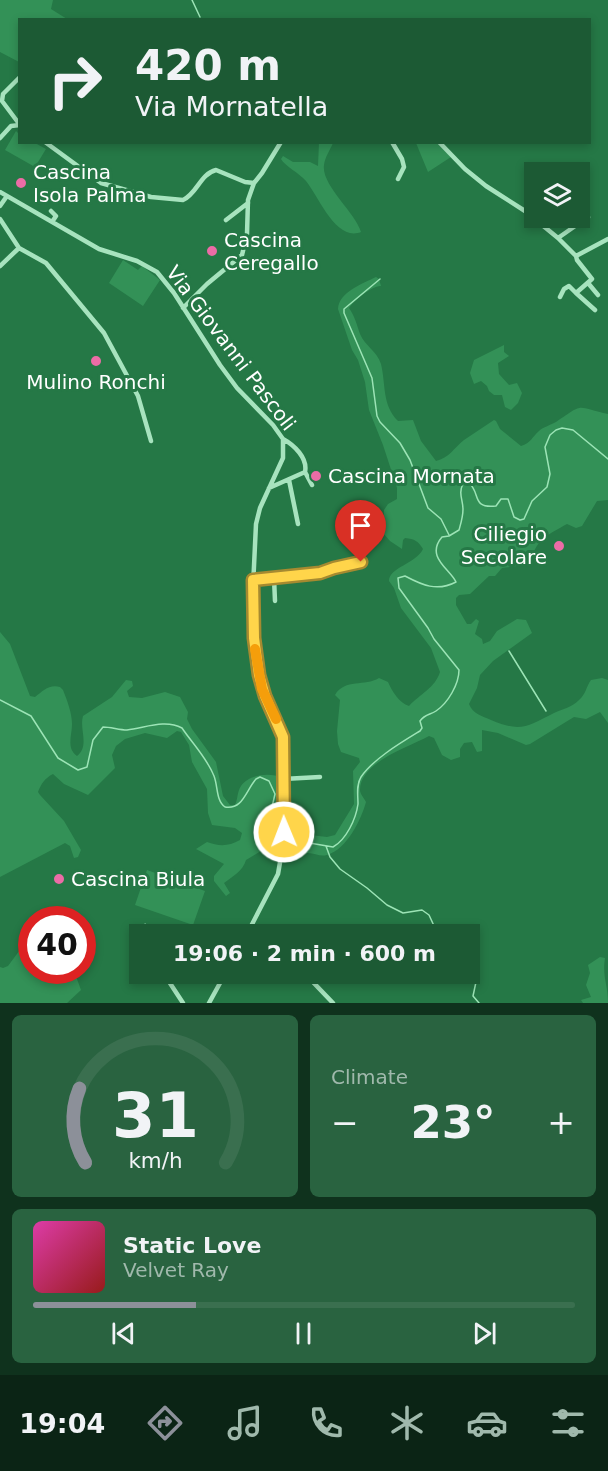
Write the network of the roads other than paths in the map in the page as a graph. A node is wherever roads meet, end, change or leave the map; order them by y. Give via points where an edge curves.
1 (18, 79) edge
2 (18, 122) edge
3 (18, 125) edge
4 (0, 138) edge
5 (48, 144) edge
6 (280, 144) edge
7 (393, 144) edge
8 (441, 144) edge
9 (398, 179) dead end
10 (254, 183) junction
11 (0, 192) edge
12 (7, 196) junction
13 (248, 203) junction
14 (0, 206) edge
15 (51, 211) dead end
16 (0, 219) edge
17 (226, 220) dead end
18 (52, 222) junction
19 (572, 228) edge
20 (558, 238) junction
21 (608, 239) edge
22 (19, 248) junction
23 (576, 256) junction
24 (0, 266) edge
25 (588, 283) junction
26 (576, 293) junction
27 (598, 295) dead end
28 (560, 297) dead end
29 (183, 308) junction
30 (595, 310) dead end
31 (283, 440) junction
32 (151, 441) dead end
33 (305, 472) junction
34 (289, 480) junction
35 (312, 485) dead end
36 (269, 488) junction
37 (298, 524) dead end
38 (361, 562) dead end
39 (274, 578) junction
40 (253, 580) junction
41 (275, 601) dead end
42 (320, 777) dead end
43 (284, 779) junction
44 (252, 924) edge
45 (171, 984) edge
46 (219, 984) edge
47 (314, 984) edge
48 (183, 1003) edge
49 (209, 1003) edge
50 (333, 1003) edge

1 - 2 street via 3,94 2,101
3 - 4 street
5 - 10 street via 101,183 151,197 188,198 207,174 216,170
6 - 10 street
7 - 9 street via 404,167
8 - 20 street via 465,170
10 - 13 street
11 - 12 street, Via Giovanni Pascoli
12 - 14 street
12 - 18 street, Via Giovanni Pascoli
13 - 17 street
13 - 29 street via 242,255
15 - 18 street via 56,216
16 - 22 street
18 - 29 street, Via Giovanni Pascoli via 99,249 149,267 166,282
19 - 20 street
20 - 23 street
21 - 23 street
22 - 24 street
22 - 32 street via 46,263 104,333 138,396
23 - 25 street via 592,278
25 - 26 street
25 - 27 street
26 - 28 street via 569,286
26 - 30 street
29 - 31 street, Via Giovanni Pascoli via 240,392
31 - 33 street via 303,459
31 - 36 street, Via Giovanni Pascoli via 283,458
33 - 34 street
33 - 35 street
34 - 36 street
34 - 37 street
36 - 40 street, Via Giovanni Pascoli via 256,524
38 - 39 street via 320,573
39 - 40 street
39 - 41 street
40 - 43 street, Via Giovanni Pascoli via 258,668 283,737
42 - 43 street
43 - 44 street, Via Giovanni Pascoli via 280,870
45 - 48 street
46 - 49 street
47 - 50 street

